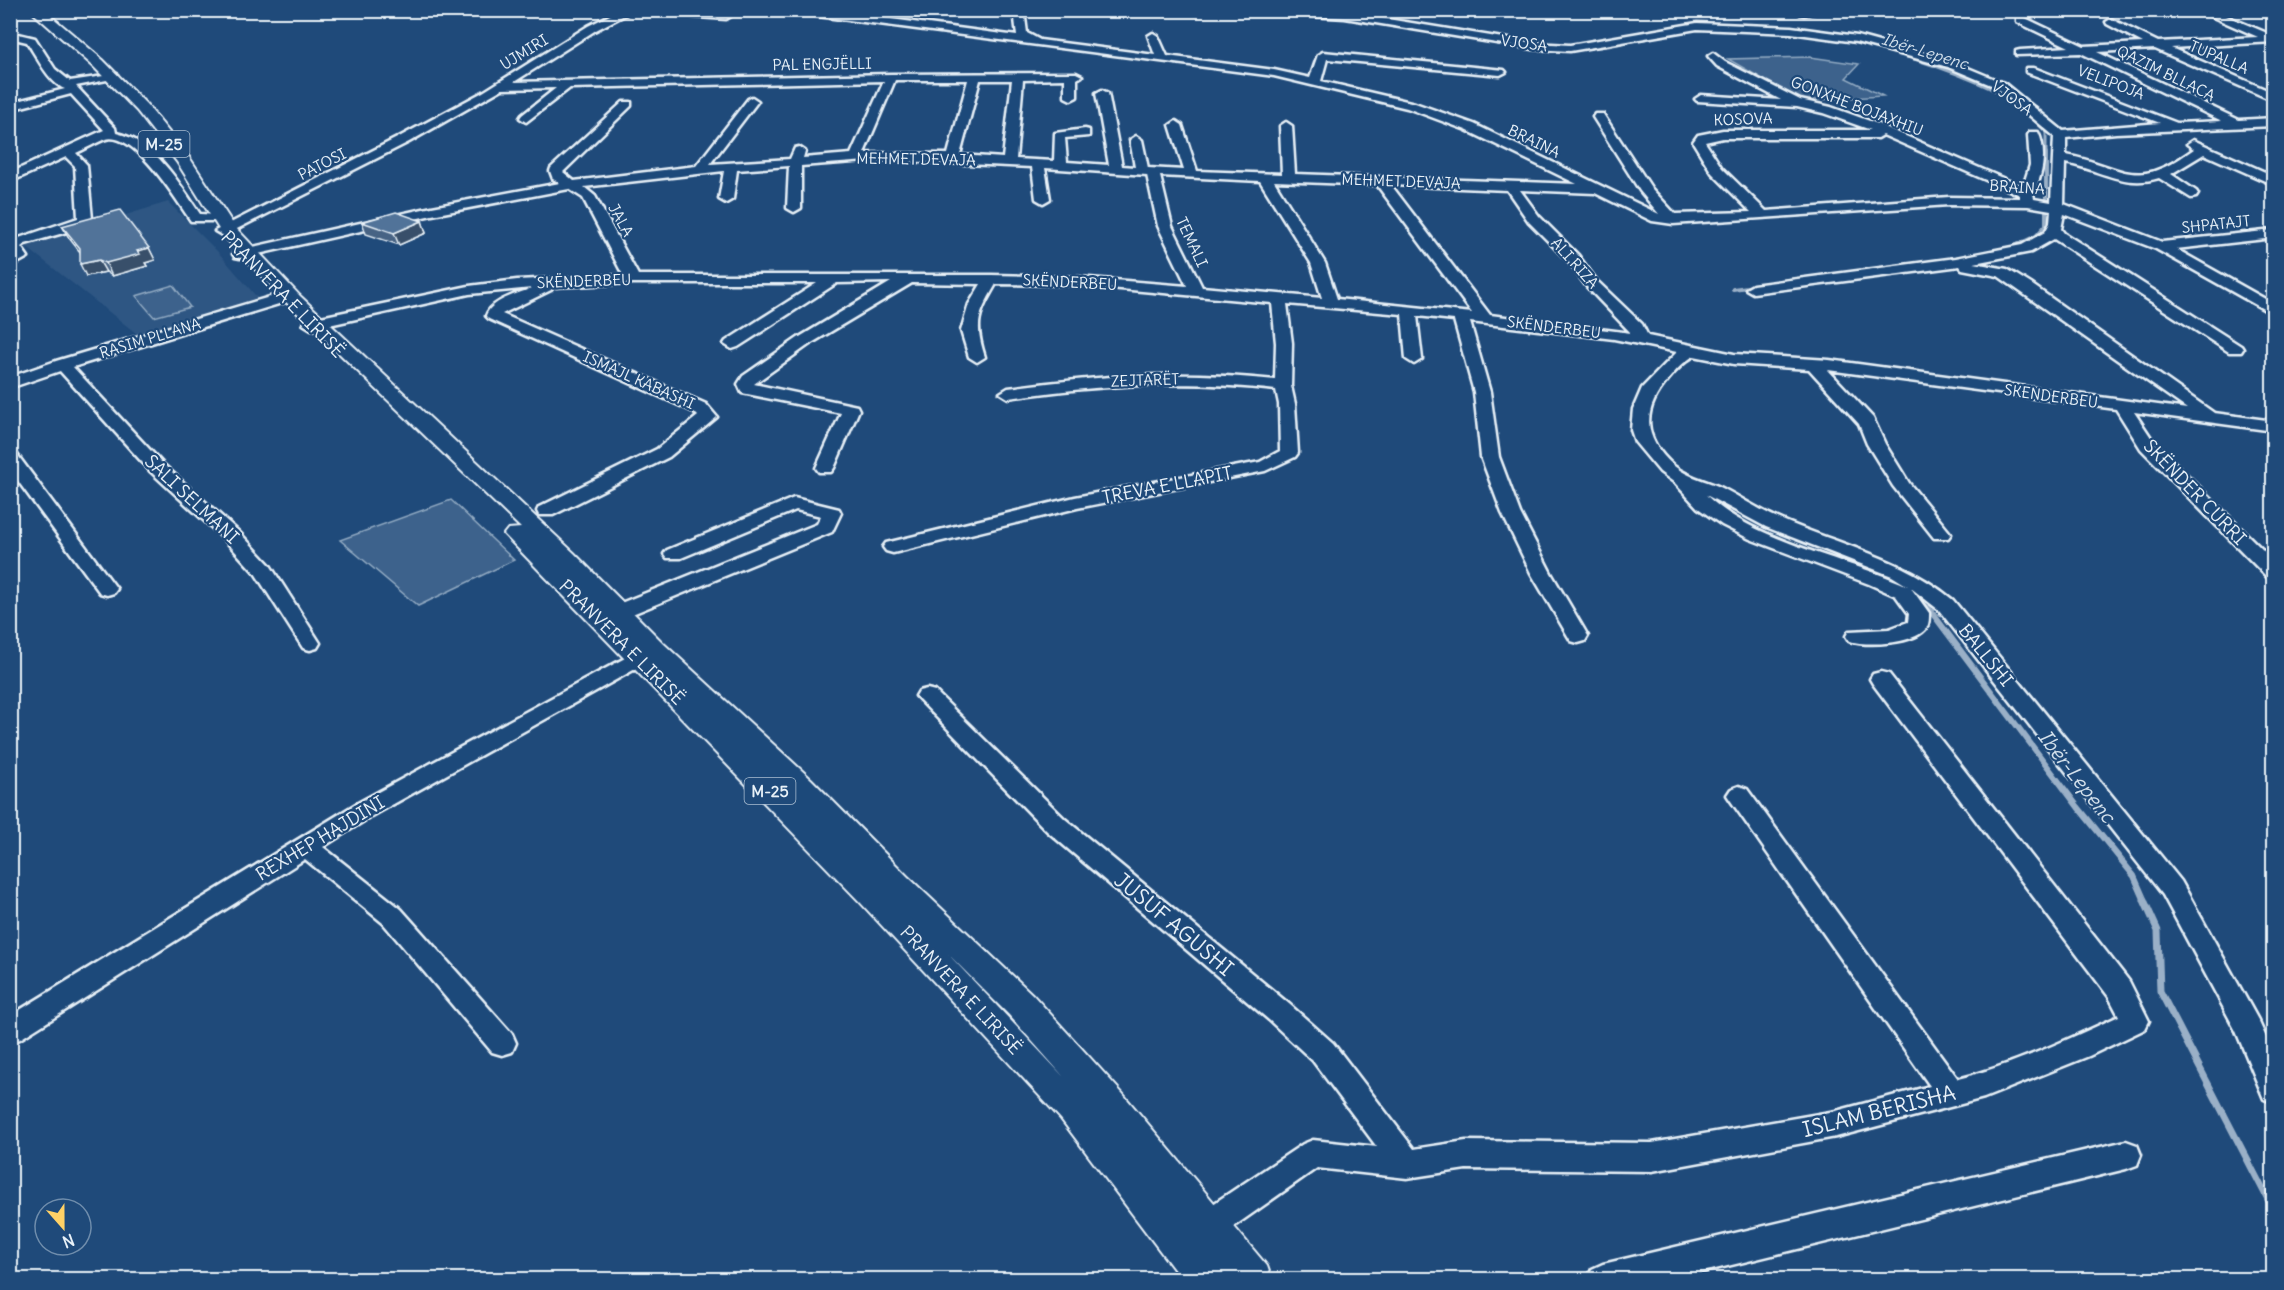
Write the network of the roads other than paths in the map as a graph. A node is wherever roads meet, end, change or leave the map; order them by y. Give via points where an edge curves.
1 (34, 10) edge
2 (630, 10) edge
3 (640, 10) edge
4 (795, 10) edge
5 (1019, 10) edge
6 (1262, 10) edge
7 (1822, 10) edge
8 (2202, 10) edge
9 (698, 12) edge
10 (1307, 12) edge
11 (1804, 12) edge
12 (726, 16) dead end
13 (2041, 20) dead end
14 (2111, 21) dead end
15 (10, 28) edge
16 (2066, 31) dead end
17 (2046, 32) junction
18 (10, 34) edge
19 (1153, 36) dead end
20 (2274, 38) edge
21 (1038, 43) junction
22 (2153, 44) junction
23 (2081, 49) junction
24 (2020, 52) dead end
25 (1713, 56) dead end
26 (1162, 58) junction
27 (2030, 70) dead end
28 (1500, 72) dead end
29 (975, 76) junction
30 (109, 77) junction
31 (891, 77) junction
32 (1018, 78) dead end
33 (1315, 82) junction
34 (568, 84) junction
35 (499, 86) junction
36 (69, 87) junction
37 (1102, 93) dead end
38 (1071, 97) dead end
39 (2274, 98) edge
40 (1701, 99) dead end
41 (752, 101) dead end
42 (1796, 103) junction
43 (627, 104) dead end
44 (10, 107) edge
45 (1599, 117) dead end
46 (526, 118) dead end
47 (2274, 122) edge
48 (435, 123) joint
49 (1176, 124) dead end
50 (2238, 124) junction
51 (1286, 126) dead end
52 (2163, 128) junction
53 (2180, 128) junction
54 (1085, 133) dead end
55 (1887, 134) junction
56 (108, 135) junction
57 (2034, 135) dead end
58 (2060, 135) junction
59 (1136, 140) dead end
60 (801, 148) dead end
61 (2203, 149) junction
62 (68, 152) junction
63 (856, 158) junction
64 (953, 158) junction
65 (2060, 158) junction
66 (1009, 162) junction
67 (795, 163) junction
68 (1038, 164) junction
69 (1061, 165) junction
70 (731, 167) junction
71 (1116, 168) junction
72 (700, 169) junction
73 (1147, 170) junction
74 (1192, 174) junction
75 (2163, 175) junction
76 (1264, 176) junction
77 (1289, 177) junction
78 (10, 178) edge
79 (1381, 181) junction
80 (2274, 181) edge
81 (571, 185) junction
82 (1511, 185) junction
83 (1599, 189) junction
84 (2192, 194) dead end
85 (1043, 199) dead end
86 (2030, 199) junction
87 (726, 200) dead end
88 (2059, 207) junction
89 (794, 208) dead end
90 (1761, 214) junction
91 (1673, 219) junction
92 (2109, 225) junction
93 (221, 226) junction
94 (2055, 226) junction
95 (2274, 234) edge
96 (2161, 246) junction
97 (244, 253) junction
98 (1956, 262) junction
99 (10, 263) edge
100 (909, 278) junction
101 (633, 279) junction
102 (991, 279) junction
103 (831, 280) junction
104 (558, 282) junction
105 (1753, 289) dead end
106 (1197, 292) junction
107 (287, 297) junction
108 (1279, 300) junction
109 (1331, 303) junction
110 (1409, 310) junction
111 (2274, 311) edge
112 (1461, 316) junction
113 (1485, 319) junction
114 (314, 323) junction
115 (1643, 341) junction
116 (732, 344) dead end
117 (2235, 348) dead end
118 (1686, 350) junction
119 (977, 357) dead end
120 (1414, 360) dead end
121 (62, 364) junction
122 (1822, 365) junction
123 (10, 383) edge
124 (1283, 386) junction
125 (1008, 393) dead end
126 (2122, 406) junction
127 (2211, 418) junction
128 (2274, 426) edge
129 (10, 457) edge
130 (825, 468) dead end
131 (1679, 478) junction
132 (546, 511) dead end
133 (1941, 534) dead end
134 (893, 547) dead end
135 (674, 554) dead end
136 (2274, 573) edge
137 (107, 589) dead end
138 (618, 612) junction
139 (1578, 636) dead end
140 (1856, 636) dead end
141 (310, 643) dead end
142 (638, 658) junction
143 (1881, 680) dead end
144 (927, 696) dead end
145 (1739, 795) dead end
146 (304, 846) junction
147 (10, 1031) edge
148 (502, 1043) dead end
149 (2274, 1090) edge
150 (1951, 1092) junction
151 (2127, 1155) dead end
152 (1407, 1164) junction
153 (1209, 1225) junction
154 (1206, 1280) edge
155 (1253, 1280) edge
156 (1603, 1280) edge

1 - 30 main road, PRANVERA E LIRISË / M-25
2 - 35 street, UJMIRI via 592,28
3 - 9 street
4 - 21 street, BRAINA
5 - 21 street via 1022,35
6 - 10 street, VJOSA
7 - 11 street
8 - 20 street
9 - 12 street
10 - 58 street, VJOSA via 1542,47 1600,44 1697,26 1791,30 1857,39 1952,65 2000,85
13 - 17 street, QAZIM BLLACA via 2022,20
14 - 22 street, QAZIM BLLACA
15 - 18 street
16 - 17 street
17 - 23 street, QAZIM BLLACA
18 - 36 street via 31,40 51,71
19 - 26 street
20 - 22 street, QAZIM BLLACA
21 - 26 street, BRAINA
22 - 23 street, QAZIM BLLACA
22 - 39 street, TUPALLA
23 - 24 street, QAZIM BLLACA
23 - 50 street, QAZIM BLLACA
25 - 42 street, GONXHE BOJAXHIU via 1721,64
26 - 33 street, BRAINA
27 - 53 street, VELIPOJA
28 - 33 street via 1323,55
29 - 31 street, PAL ENGJËLLI
29 - 38 street, PAL ENGJËLLI via 1074,76
29 - 64 street
30 - 36 street
30 - 93 main road, PRANVERA E LIRISË / M-25 via 153,129
31 - 34 street, PAL ENGJËLLI
31 - 63 street
32 - 66 street
33 - 83 street, BRAINA via 1411,105 1470,127
34 - 35 street, PAL ENGJËLLI
34 - 46 street
35 - 48 street, PAL ENGJËLLI
36 - 44 street
36 - 56 street via 104,121 111,130
37 - 71 street
40 - 42 street
41 - 72 street
42 - 55 street, GONXHE BOJAXHIU via 1848,117
43 - 81 street via 556,171
45 - 91 street via 1647,191
47 - 50 street, VELIPOJA
48 - 93 street, PATOSI
49 - 74 street
50 - 53 street, VELIPOJA
51 - 77 street
52 - 53 street, VELIPOJA
52 - 58 street, VELIPOJA
52 - 61 street
54 - 69 street via 1059,136
55 - 86 street, GONXHE BOJAXHIU
55 - 90 street, KOSOVA via 1723,134 1702,138 1700,146 1713,165
56 - 62 street
56 - 93 street via 127,140 142,152 196,218
57 - 86 street
58 - 65 street
59 - 73 street, TEMALI
60 - 67 street
61 - 75 street
61 - 80 street
62 - 78 street
62 - 99 street via 81,165 85,219 20,241 13,246 21,257
63 - 64 street, MEHMET DEVAJA
63 - 67 street, MEHMET DEVAJA
64 - 66 street, MEHMET DEVAJA
65 - 75 street via 2078,160 2133,180
65 - 88 street
66 - 68 street, MEHMET DEVAJA
67 - 70 street, MEHMET DEVAJA
67 - 89 street
68 - 69 street, MEHMET DEVAJA
68 - 85 street
69 - 71 street, MEHMET DEVAJA
70 - 72 street, MEHMET DEVAJA
70 - 87 street
71 - 73 street, MEHMET DEVAJA
72 - 81 street, MEHMET DEVAJA
73 - 74 street, MEHMET DEVAJA
73 - 106 street, TEMALI via 1165,226
74 - 76 street, MEHMET DEVAJA
75 - 84 street
76 - 77 street, MEHMET DEVAJA
76 - 109 street via 1318,263
77 - 79 street, MEHMET DEVAJA
79 - 82 street, MEHMET DEVAJA
79 - 113 street
81 - 97 street, MEHMET DEVAJA
81 - 101 street, JALA via 588,196
82 - 83 street, MEHMET DEVAJA
82 - 115 street, ALI RIZA via 1534,219 1636,327
83 - 91 street, BRAINA via 1649,216
86 - 88 street, BRAINA
86 - 90 street, BRAINA
88 - 92 street
88 - 94 street
90 - 91 street, BRAINA
92 - 94 street via 2075,218
92 - 96 street
93 - 97 main road, PRANVERA E LIRISË / M-25
94 - 98 street via 2051,235 2026,249
94 - 117 street via 2059,236
95 - 96 street, SHPATAJT
96 - 111 street
97 - 107 main road, PRANVERA E LIRISË / M-25
98 - 105 street
98 - 127 street via 2002,272
100 - 102 street, SKËNDERBEU
100 - 103 street, SKËNDERBEU
100 - 130 street via 804,341 746,384 748,388 850,410
101 - 103 street, SKËNDERBEU
101 - 104 street, SKËNDERBEU
102 - 106 street, SKËNDERBEU via 1077,281
102 - 119 street via 977,304 969,331
103 - 116 street
104 - 114 street, SKËNDERBEU via 469,290
104 - 132 street, ISMAJL KABASHI via 502,307 494,316 700,408 708,417 663,453
106 - 108 street, SKËNDERBEU
107 - 114 main road, PRANVERA E LIRISË / M-25
107 - 121 street, RASIM PLLANA
108 - 109 street, SKËNDERBEU
108 - 124 street, TREVA E LLAPIT
109 - 110 street, SKËNDERBEU
110 - 112 street, SKËNDERBEU
110 - 120 street
112 - 113 street, SKËNDERBEU
112 - 139 street via 1482,392 1490,457 1510,513
113 - 115 street, SKËNDERBEU
114 - 138 main road, PRANVERA E LIRISË via 566,558
114 - 142 main road, PRANVERA E LIRISË / M-25
115 - 118 street, SKËNDERBEU
118 - 122 street, SKËNDERBEU via 1734,359
118 - 131 street, BALLSHI via 1648,392 1641,409 1644,442
121 - 123 street, RASIM PLLANA
121 - 141 street, SALI SELMANI via 157,468 263,569
122 - 126 street, SKENDERBEU
122 - 133 street via 1867,422 1902,486
124 - 125 street, ZEJTARËT via 1156,378 1093,381
124 - 134 street, TREVA E LLAPIT via 1289,453 1264,466 1075,503
126 - 127 street, SKENDERBEU
126 - 136 street, SKËNDER CURRI via 2147,445
127 - 128 street, SKENDERBEU
129 - 137 street
131 - 140 street via 1715,512 1750,531 1890,585 1903,592 1919,613 1918,624 1909,632 1875,638
131 - 149 street, BALLSHI via 1773,523 1899,572 1946,605 2172,888 2248,1028
135 - 138 street, PRANVERA E LIRISË via 795,504 832,513 825,528
138 - 153 main road, PRANVERA E LIRISË via 801,786 1020,1005 1110,1104
142 - 146 street, REXHEP HAJDINI
142 - 154 main road, PRANVERA E LIRISË / M-25 via 871,893 1073,1108
143 - 150 street, ISLAM BERISHA via 2119,989 2135,1021 1984,1086
144 - 152 street, JUSUF AGUSHI via 1056,825 1323,1052
145 - 150 street
146 - 147 street, REXHEP HAJDINI
146 - 148 street via 392,915
150 - 152 street, ISLAM BERISHA via 1836,1124 1652,1157 1466,1155
151 - 156 street
152 - 153 street, ISLAM BERISHA via 1313,1154
153 - 155 main road, PRANVERA E LIRISË

